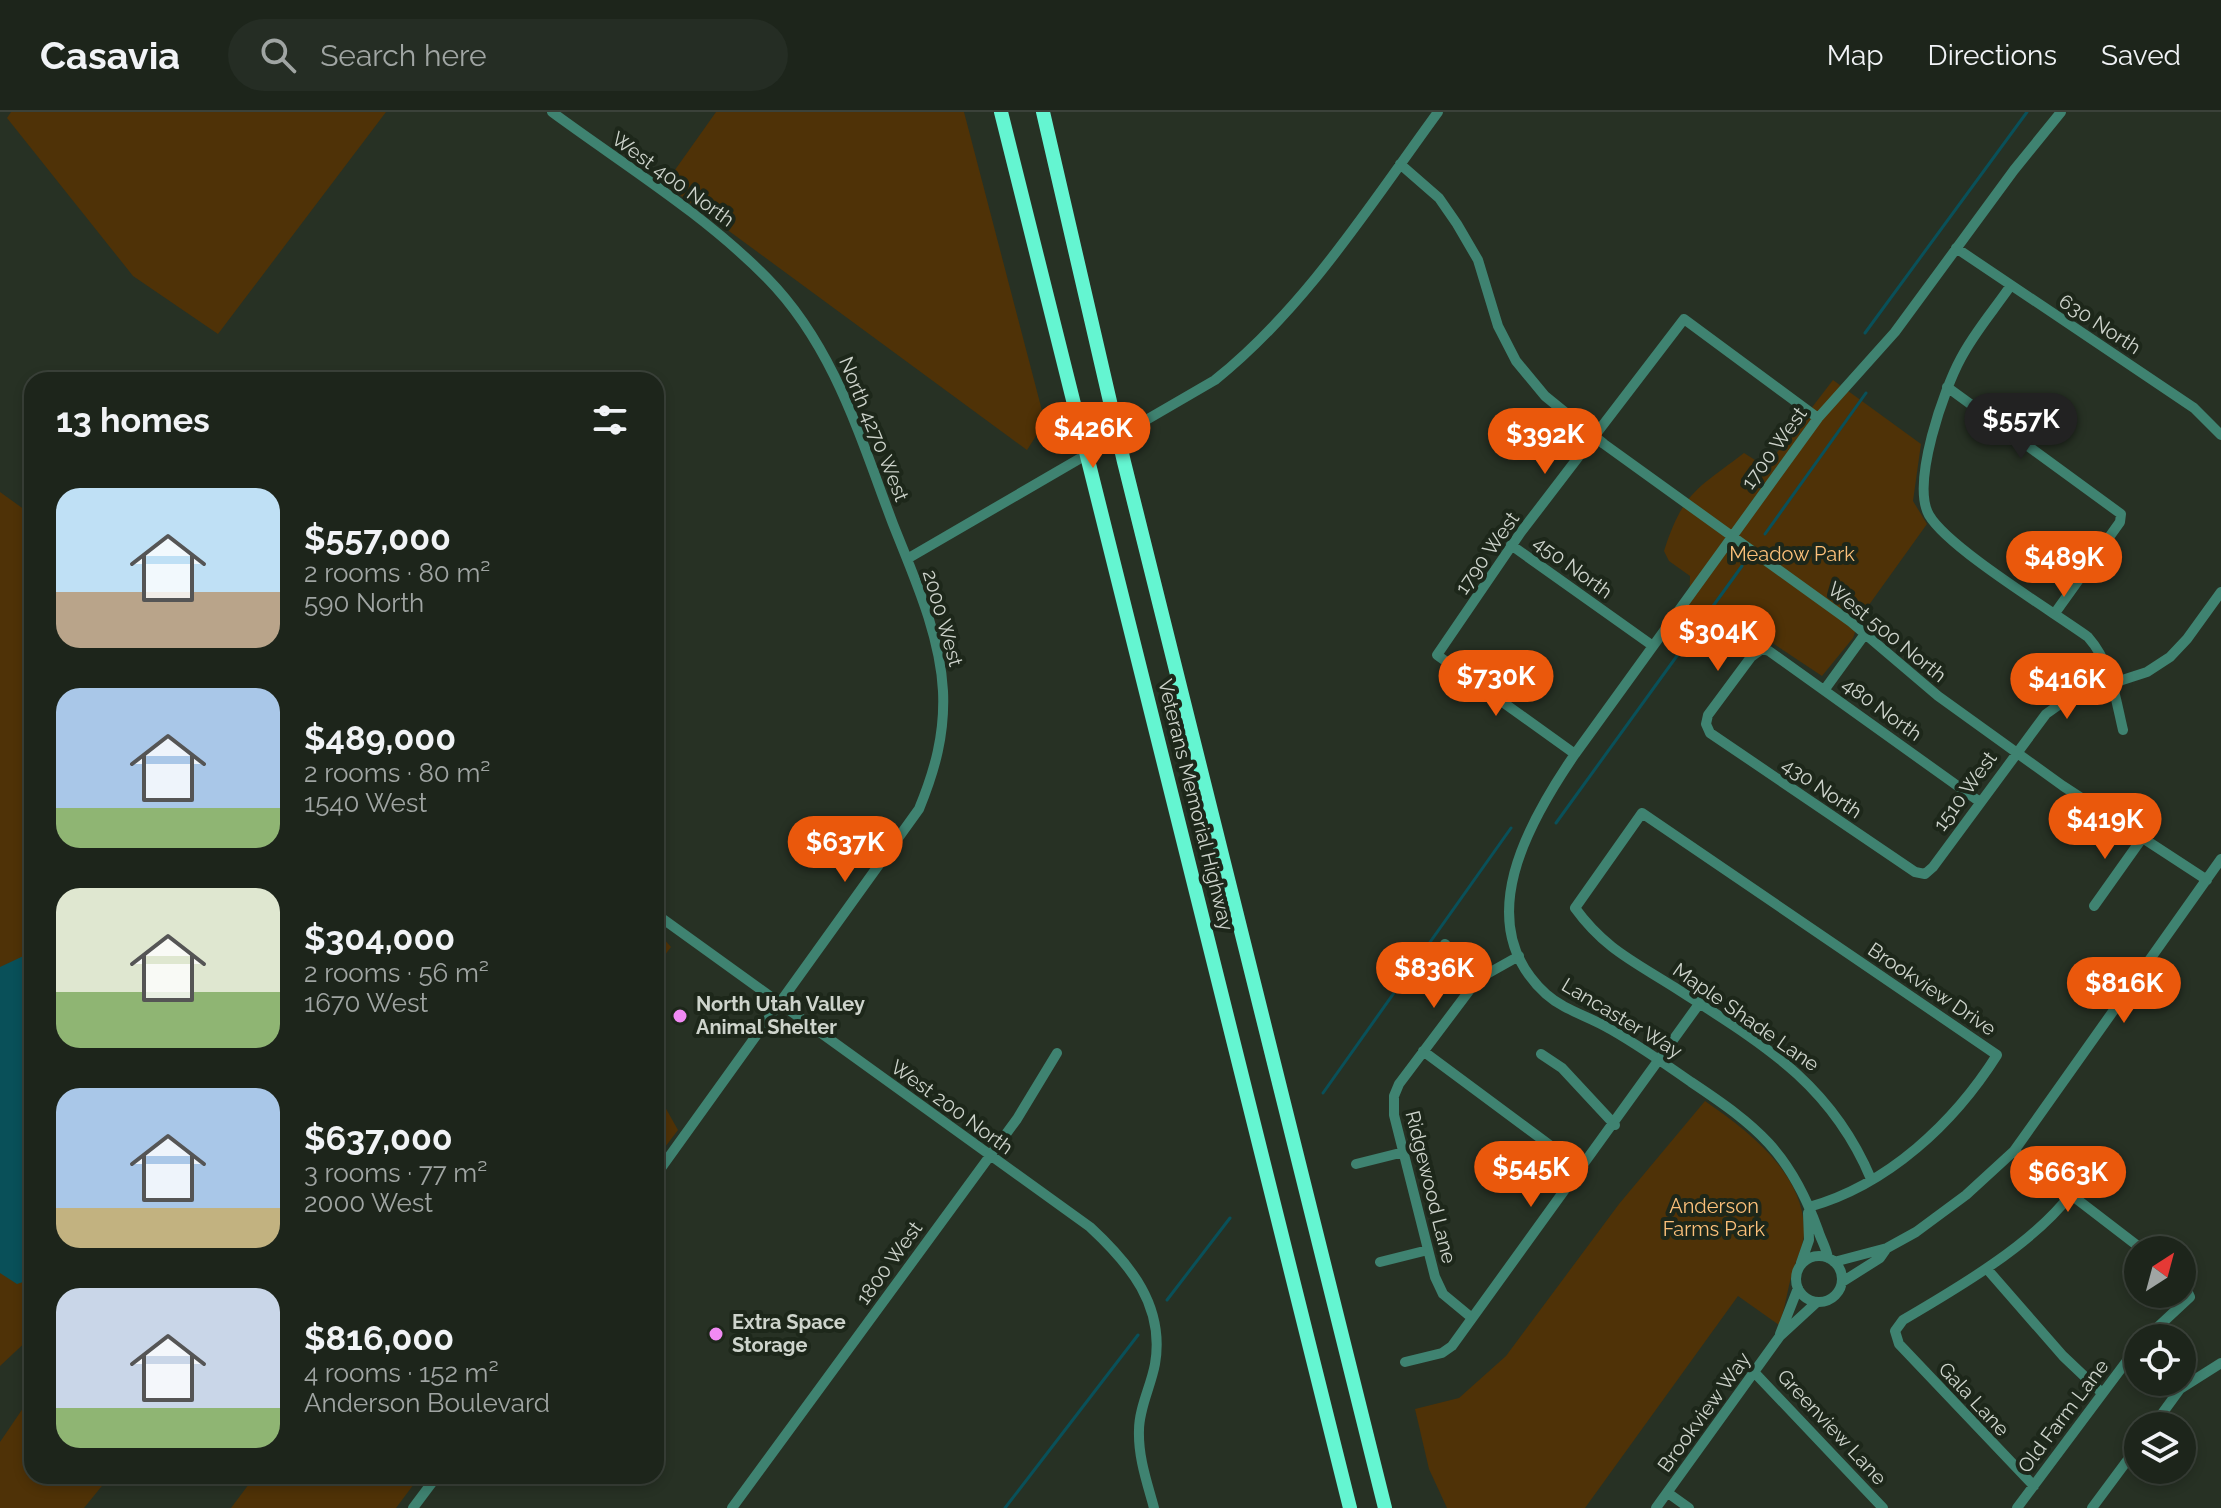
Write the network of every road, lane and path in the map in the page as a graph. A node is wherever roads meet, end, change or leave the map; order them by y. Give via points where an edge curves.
1 (552, 112) edge
2 (1001, 112) edge
3 (1043, 112) edge
4 (1438, 112) edge
5 (2061, 112) edge
6 (1400, 164) junction
7 (1956, 248) junction
8 (769, 280) joint
9 (2009, 288) junction
10 (1947, 387) junction
11 (1818, 418) junction
12 (2221, 435) edge
13 (1594, 436) junction
14 (1731, 537) junction
15 (1511, 545) junction
16 (907, 559) junction
17 (2221, 592) edge
18 (2055, 613) junction
19 (1865, 634) junction
20 (1653, 646) junction
21 (2111, 682) junction
22 (1825, 689) junction
23 (1706, 724) joint
24 (2123, 730) dead end
25 (2016, 751) junction
26 (1575, 754) junction
27 (1980, 802) junction
28 (1535, 819) joint
29 (2143, 837) junction
30 (2221, 861) edge
31 (1925, 874) joint
32 (2207, 880) junction
33 (2094, 906) dead end
34 (1575, 908) joint
35 (664, 920) edge
36 (1445, 944) dead end
37 (1519, 956) junction
38 (1478, 979) junction
39 (1699, 1004) junction
40 (780, 1005) junction
41 (1423, 1051) junction
42 (1057, 1053) dead end
43 (1541, 1054) dead end
44 (1661, 1060) junction
45 (1615, 1125) junction
46 (2014, 1151) junction
47 (1404, 1152) junction
48 (990, 1155) junction
49 (664, 1164) edge
50 (1356, 1164) dead end
51 (1582, 1169) junction
52 (1871, 1179) junction
53 (2070, 1195) junction
54 (1809, 1207) junction
55 (2124, 1236) edge
56 (1887, 1248) junction
57 (1428, 1250) junction
58 (1831, 1260) junction
59 (1380, 1262) dead end
60 (1800, 1266) junction
61 (1987, 1269) junction
62 (1842, 1282) junction
63 (1798, 1288) junction
64 (1817, 1302) junction
65 (2178, 1308) edge
66 (1472, 1318) junction
67 (2161, 1324) edge
68 (1780, 1336) junction
69 (1405, 1362) dead end
70 (2221, 1363) edge
71 (2124, 1364) edge
72 (1754, 1372) junction
73 (2102, 1393) junction
74 (2163, 1412) edge
75 (2124, 1465) edge
76 (431, 1484) edge
77 (2034, 1486) junction
78 (1668, 1493) junction
79 (413, 1508) edge
80 (732, 1508) edge
81 (1154, 1508) edge
82 (1350, 1508) edge
83 (1385, 1508) edge
84 (1656, 1508) edge
85 (1689, 1508) edge
86 (1883, 1508) edge
87 (2017, 1508) edge
88 (2092, 1508) edge

1 - 8 street, West 400 North via 732,245
2 - 82 highway, Veterans Memorial Highway
3 - 83 highway, Veterans Memorial Highway via 1124,462
4 - 6 street
5 - 7 street, 1700 West
6 - 13 street, West 500 North via 1439,198 1478,260 1498,326 1516,361 1545,396
6 - 16 street via 1277,326 1215,380
7 - 9 street, 630 North
7 - 11 street, 1700 West via 1895,332
8 - 16 street, North 4270 West via 806,325 838,380
9 - 10 street
9 - 12 street, 630 North via 2194,408
10 - 18 street via 1928,458 1923,497 1928,513 1952,540
10 - 18 street via 2122,517
11 - 13 street, 1790 West via 1684,319
11 - 14 street, 1700 West
13 - 14 street, West 500 North
13 - 15 street, 1790 West
14 - 19 street, West 500 North
14 - 20 street, 1700 West
15 - 20 street, 450 North
15 - 26 street, 1790 West via 1437,655
16 - 40 street, 2000 West via 940,660 943,726 932,778 919,809
17 - 21 street, 1510 West via 2170,657 2147,672
18 - 21 street via 2100,651
19 - 22 street
19 - 25 street, West 500 North via 1938,696
20 - 26 street, 1700 West
21 - 24 street
21 - 25 street, 1510 West via 2070,697 2046,714
22 - 23 street, 480 North via 1762,649 1751,657
22 - 27 street, 480 North
23 - 31 street, 430 North via 1710,733 1775,778
25 - 27 street, 1510 West
25 - 29 street, West 500 North
26 - 28 street, 1700 West
27 - 31 street, 1510 West
28 - 37 street, Lancaster Way via 1514,866 1509,895
29 - 32 street, West 500 North
29 - 33 street
30 - 32 street
32 - 46 street
34 - 39 street, Maple Shade Lane via 1616,953
34 - 52 street, Brookview Drive via 1642,813 1997,1055 1952,1115
35 - 40 street, West 200 North
36 - 38 street
37 - 38 street, Ridgewood Lane
37 - 44 street, Lancaster Way via 1544,992 1562,1007 1606,1026
38 - 41 street, Ridgewood Lane
39 - 44 street
39 - 52 street, Maple Shade Lane via 1806,1079 1846,1128
40 - 48 street, West 200 North
40 - 49 street, 2000 West
41 - 47 street, Ridgewood Lane via 1394,1096
41 - 51 street
42 - 48 street, 1800 West
43 - 45 street via 1562,1068
44 - 45 street
44 - 54 street, Lancaster Way via 1751,1122 1788,1166
45 - 51 street
46 - 53 street
46 - 56 street via 1948,1209
47 - 50 street
47 - 57 street, Ridgewood Lane
48 - 80 street, 1800 West
48 - 81 street, West 200 North via 1112,1247 1139,1278 1157,1328 1139,1427 1141,1461
51 - 66 street
52 - 54 street, Brookview Drive via 1837,1199
53 - 55 street
53 - 61 street via 2055,1214
54 - 58 street, Lancaster Way
54 - 60 street via 1809,1240
56 - 58 street
56 - 62 street
57 - 59 street
57 - 66 street, Ridgewood Lane via 1438,1287
58 - 60 street via 1809,1258
58 - 62 street
60 - 63 street
61 - 73 street
61 - 77 street, Gala Lane via 1903,1320 1895,1331 1899,1344
62 - 64 street via 1836,1295
63 - 64 street
63 - 68 street, Brookview Way
64 - 68 street, Brookview Way
65 - 67 street
66 - 69 street via 1447,1350
68 - 72 street, Brookview Way
70 - 74 street via 2180,1389
71 - 73 street, Old Farm Lane
72 - 78 street, Brookview Way
72 - 86 street, Greenview Lane
73 - 77 street, Old Farm Lane
75 - 88 street
76 - 79 street
77 - 87 street, Old Farm Lane
78 - 84 street, Brookview Way
78 - 85 street

